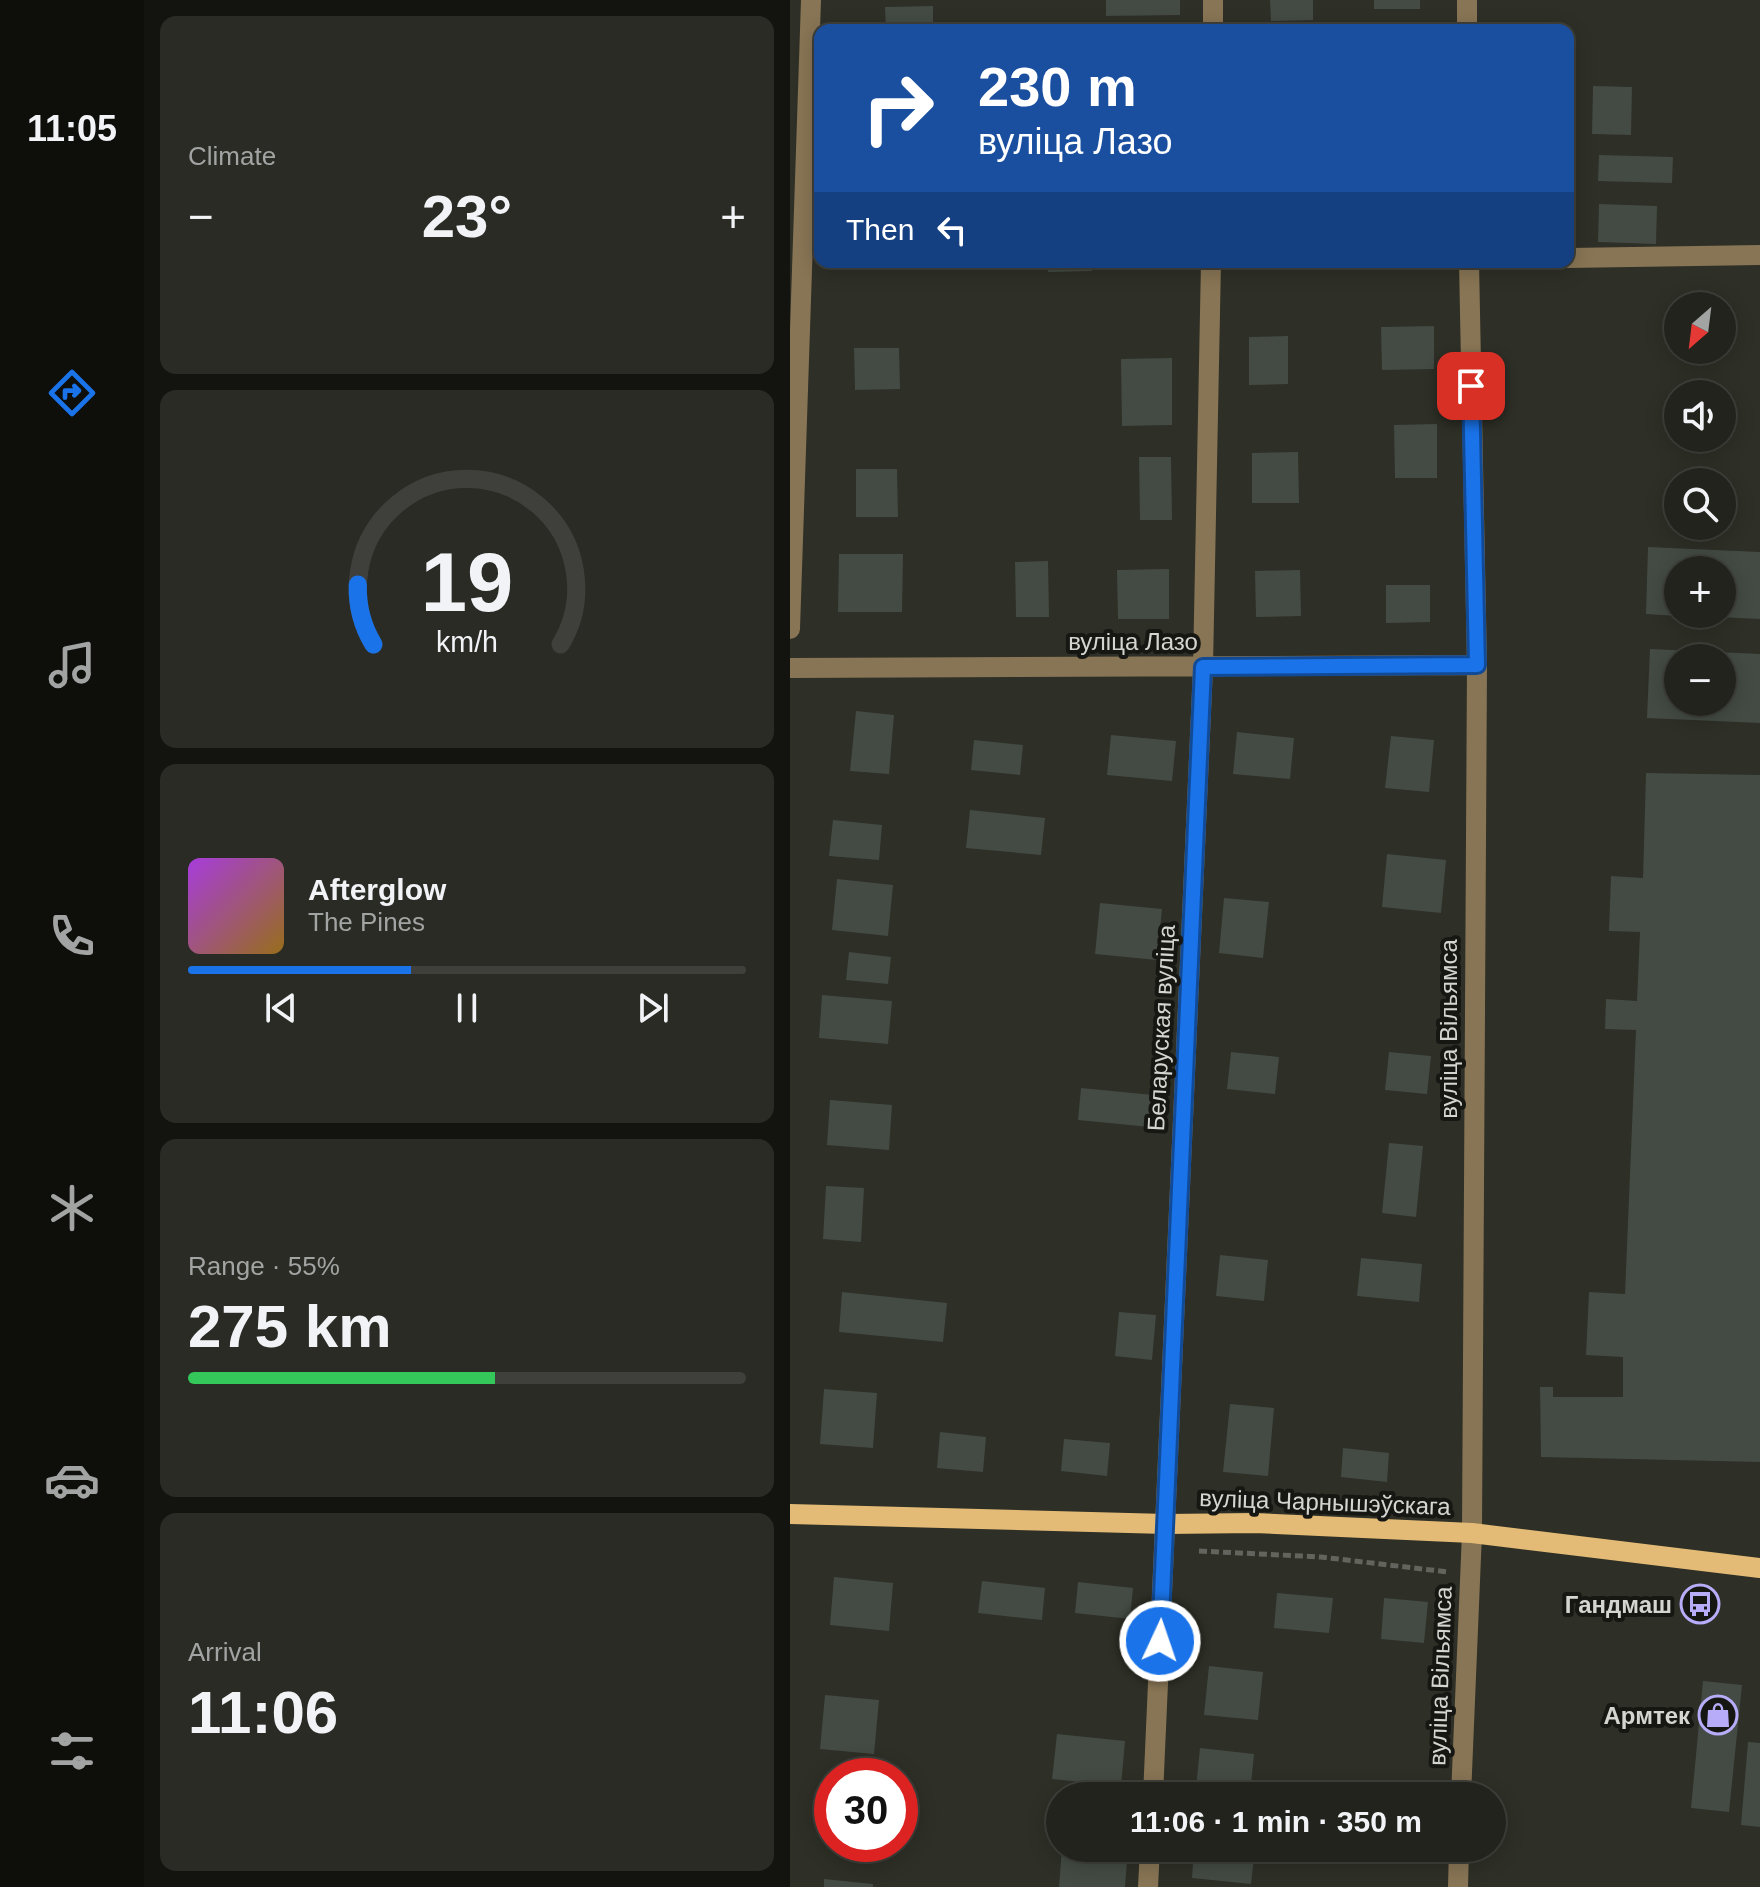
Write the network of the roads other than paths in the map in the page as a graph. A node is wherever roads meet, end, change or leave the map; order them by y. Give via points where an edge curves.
1 (811, 0) edge
2 (1213, 0) edge
3 (1467, 0) edge
4 (1213, 24) edge
5 (1467, 24) edge
6 (805, 160) edge
7 (1760, 255) edge
8 (1574, 258) edge
9 (1211, 268) edge
10 (1469, 268) edge
11 (790, 629) edge
12 (1477, 665) junction
13 (1203, 667) junction
14 (790, 668) edge
15 (790, 1514) edge
16 (1166, 1524) junction
17 (1472, 1533) junction
18 (1760, 1568) edge
19 (1154, 1782) edge
20 (1462, 1782) edge
21 (1149, 1862) edge
22 (1459, 1862) edge
23 (1148, 1887) edge
24 (1458, 1887) edge

1 - 6 street
2 - 4 street
3 - 5 street
6 - 11 street
7 - 8 street
9 - 13 street, Беларуская вуліца
10 - 12 street, вуліца Вільямса
12 - 13 street, вуліца Лазо
12 - 17 street, вуліца Вільямса
13 - 14 street, вуліца Лазо
13 - 16 street, Беларуская вуліца
15 - 16 main road, вуліца Чарнышэўскага
16 - 17 main road, вуліца Чарнышэўскага
16 - 19 street, Беларуская вуліца
17 - 18 main road, вуліца Чарнышэўскага
17 - 20 street, вуліца Вільямса
21 - 23 street
22 - 24 street

